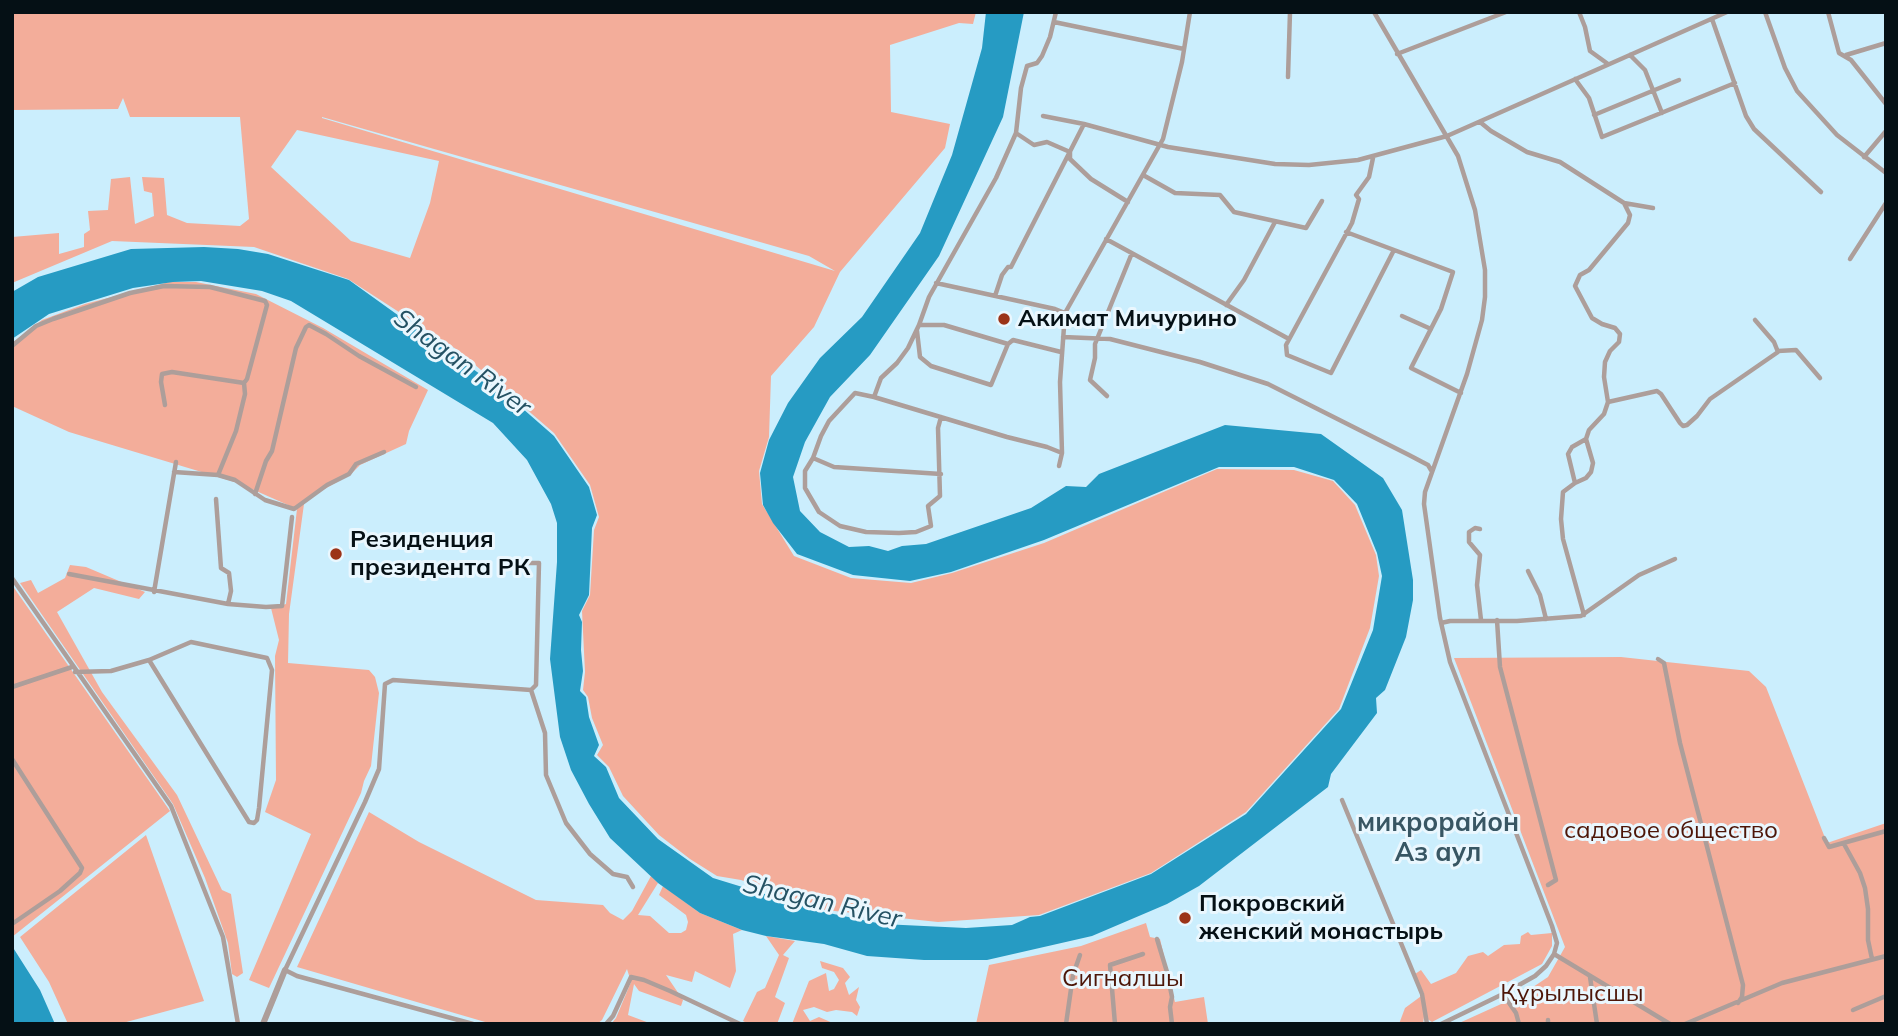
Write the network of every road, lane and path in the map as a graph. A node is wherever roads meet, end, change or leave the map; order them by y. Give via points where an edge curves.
1 (1056, 12) edge
2 (1190, 12) edge
3 (1290, 12) edge
4 (1374, 12) edge
5 (1506, 12) edge
6 (1579, 12) edge
7 (1727, 12) edge
8 (1765, 12) edge
9 (1828, 12) edge
10 (1712, 19) junction
11 (1054, 22) junction
12 (1886, 43) edge
13 (1184, 49) junction
14 (1397, 54) junction
15 (1629, 55) junction
16 (1845, 56) junction
17 (1608, 64) junction
18 (1288, 77) dead end
19 (1575, 79) junction
20 (1679, 80) dead end
21 (1735, 83) junction
22 (1653, 91) junction
23 (1886, 104) edge
24 (1662, 113) junction
25 (1594, 115) junction
26 (1043, 116) dead end
27 (1480, 121) junction
28 (1084, 124) junction
29 (1886, 131) edge
30 (1016, 133) junction
31 (1447, 136) junction
32 (1160, 145) junction
33 (1070, 152) junction
34 (1864, 157) junction
35 (1373, 158) junction
36 (1886, 173) edge
37 (1143, 175) junction
38 (1821, 192) dead end
39 (1128, 201) junction
40 (1322, 201) dead end
41 (1624, 203) junction
42 (1886, 203) edge
43 (1653, 208) dead end
44 (1275, 222) junction
45 (1346, 232) junction
46 (1107, 239) junction
47 (1395, 250) junction
48 (1132, 253) junction
49 (1850, 259) dead end
50 (936, 283) junction
51 (995, 296) junction
52 (1226, 305) junction
53 (1065, 313) junction
54 (1402, 316) dead end
55 (1755, 320) dead end
56 (918, 327) junction
57 (1432, 329) junction
58 (1063, 337) junction
59 (1098, 338) junction
60 (1289, 339) junction
61 (1008, 344) junction
62 (12, 346) edge
63 (1778, 351) junction
64 (1062, 352) junction
65 (1820, 378) dead end
66 (244, 383) junction
67 (416, 387) dead end
68 (1461, 393) junction
69 (1107, 396) dead end
70 (874, 397) junction
71 (1608, 402) junction
72 (165, 405) dead end
73 (941, 417) junction
74 (1586, 439) junction
75 (384, 452) dead end
76 (1062, 453) junction
77 (813, 458) junction
78 (176, 462) dead end
79 (1059, 466) dead end
80 (1432, 471) junction
81 (174, 472) junction
82 (941, 474) junction
83 (218, 475) junction
84 (1575, 483) junction
85 (255, 494) junction
86 (216, 499) dead end
87 (292, 517) dead end
88 (1480, 529) dead end
89 (1675, 559) dead end
90 (519, 563) dead end
91 (1528, 571) dead end
92 (69, 574) dead end
93 (12, 579) edge
94 (154, 592) junction
95 (228, 604) junction
96 (1584, 615) junction
97 (1546, 619) junction
98 (1481, 620) junction
99 (1497, 621) junction
100 (1441, 623) junction
101 (1658, 659) dead end
102 (149, 660) junction
103 (74, 669) junction
104 (12, 687) edge
105 (531, 691) junction
106 (12, 759) edge
107 (1342, 800) dead end
108 (1886, 831) edge
109 (1824, 838) dead end
110 (1844, 844) junction
111 (1548, 885) dead end
112 (633, 887) dead end
113 (12, 923) edge
114 (1157, 939) dead end
115 (1143, 954) dead end
116 (1554, 954) junction
117 (1080, 955) dead end
118 (1886, 956) edge
119 (1872, 960) junction
120 (285, 970) junction
121 (1590, 976) junction
122 (1503, 994) junction
123 (1886, 996) edge
124 (1738, 1003) junction
125 (1853, 1010) dead end
126 (1442, 1023) edge
127 (1668, 1023) edge
128 (238, 1024) edge
129 (263, 1024) edge
130 (472, 1024) edge
131 (606, 1024) edge
132 (740, 1024) edge
133 (1066, 1024) edge
134 (1115, 1024) edge
135 (1172, 1024) edge
136 (1427, 1024) edge
137 (1519, 1024) edge
138 (1597, 1024) edge
139 (1685, 1024) edge

1 - 11 street
2 - 13 street
3 - 18 street
4 - 14 street
5 - 14 street
6 - 17 street via 1590,51
7 - 10 street
8 - 34 street via 1797,91
9 - 16 street via 1839,54
10 - 15 street
10 - 21 street
11 - 13 street
11 - 30 street via 1042,56 1027,66
12 - 16 street
13 - 32 street
14 - 31 street
15 - 17 street
15 - 22 street via 1645,70
16 - 23 street
17 - 19 street
19 - 25 street via 1589,98
19 - 27 street
20 - 22 street
21 - 24 street
21 - 38 street via 1755,129
22 - 24 street
22 - 25 street
24 - 25 street via 1602,137
26 - 28 street
27 - 31 street
27 - 41 street via 1527,152 1560,163
28 - 32 street
28 - 33 street
29 - 34 street
30 - 33 street via 1034,145 1046,142
30 - 50 street via 996,178
31 - 35 street
31 - 68 street via 1471,191 1485,270 1482,320
32 - 35 street via 1275,164
32 - 37 street
33 - 39 street via 1070,159 1091,179
33 - 51 street
34 - 36 street
35 - 45 street
37 - 39 street
37 - 44 street via 1175,193 1220,195 1234,212
39 - 46 street
40 - 44 street via 1306,228
41 - 43 street
41 - 71 street via 1630,215 1628,223 1575,286 1592,318 1620,334 1605,362
42 - 49 street
44 - 52 street
45 - 47 street
45 - 60 street
46 - 48 street
46 - 53 street
47 - 57 street via 1452,272
47 - 60 street via 1331,373 1287,355
48 - 52 street
48 - 59 street
50 - 51 street
50 - 56 street
51 - 53 street
52 - 60 street
53 - 58 street
54 - 57 street
55 - 63 street
56 - 61 street via 944,325
56 - 61 street via 920,357 931,366 991,385
56 - 70 street via 897,363 881,378
57 - 68 street via 1411,368
58 - 59 street
58 - 64 street
59 - 69 street via 1090,380
59 - 80 street via 1268,384 1401,450
61 - 64 street via 1013,340
62 - 66 street via 36,326 130,293 164,286 210,287 267,305
63 - 65 street via 1796,349
63 - 71 street via 1710,399 1687,425 1680,423 1657,391
64 - 76 street
66 - 72 street via 162,374
66 - 83 street via 236,431
67 - 85 street via 327,334 306,327 296,348 272,451
68 - 80 street
70 - 73 street
70 - 77 street via 855,393 829,421
71 - 74 street
73 - 76 street
73 - 82 street
74 - 84 street via 1568,454
74 - 84 street via 1591,472
75 - 85 street via 356,464 349,474 294,509
76 - 79 street
77 - 82 street via 834,467
77 - 82 street via 805,471 805,488 819,512 840,526 866,532 915,532 931,526 928,506 940,496
78 - 81 street
80 - 100 street via 1424,504
81 - 83 street
81 - 94 street
83 - 85 street
84 - 96 street via 1563,492 1561,519
86 - 95 street via 221,568 229,573
87 - 95 street via 282,606
88 - 98 street via 1469,532 1469,542 1480,555 1477,595
89 - 96 street via 1639,575
90 - 105 street via 539,563 536,685
91 - 97 street
92 - 94 street
93 - 103 street
94 - 95 street
96 - 97 street
97 - 99 street
98 - 99 street
98 - 100 street
99 - 111 street via 1500,667 1556,880
100 - 116 street via 1450,662 1556,935
101 - 124 street via 1664,663 1680,743 1743,985
102 - 102 street via 191,642 260,655 271,662 254,823 249,822
102 - 103 street via 111,671
103 - 104 street
103 - 128 street via 171,806 223,937
105 - 112 street via 545,733 546,775 566,823 590,854 613,874 627,877
105 - 120 street via 393,680 385,684 379,769
106 - 113 street via 82,868 60,891
107 - 136 street via 1422,994
108 - 110 street
109 - 110 street via 1829,847
110 - 119 street via 1865,888
114 - 135 street via 1172,997
115 - 134 street via 1110,965
116 - 121 street
116 - 122 street via 1535,976
117 - 133 street
118 - 119 street
119 - 124 street via 1782,983
120 - 129 street
120 - 130 street
121 - 127 street
121 - 138 street
122 - 126 street
122 - 137 street
123 - 125 street
124 - 139 street
131 - 132 street via 631,977 670,990

